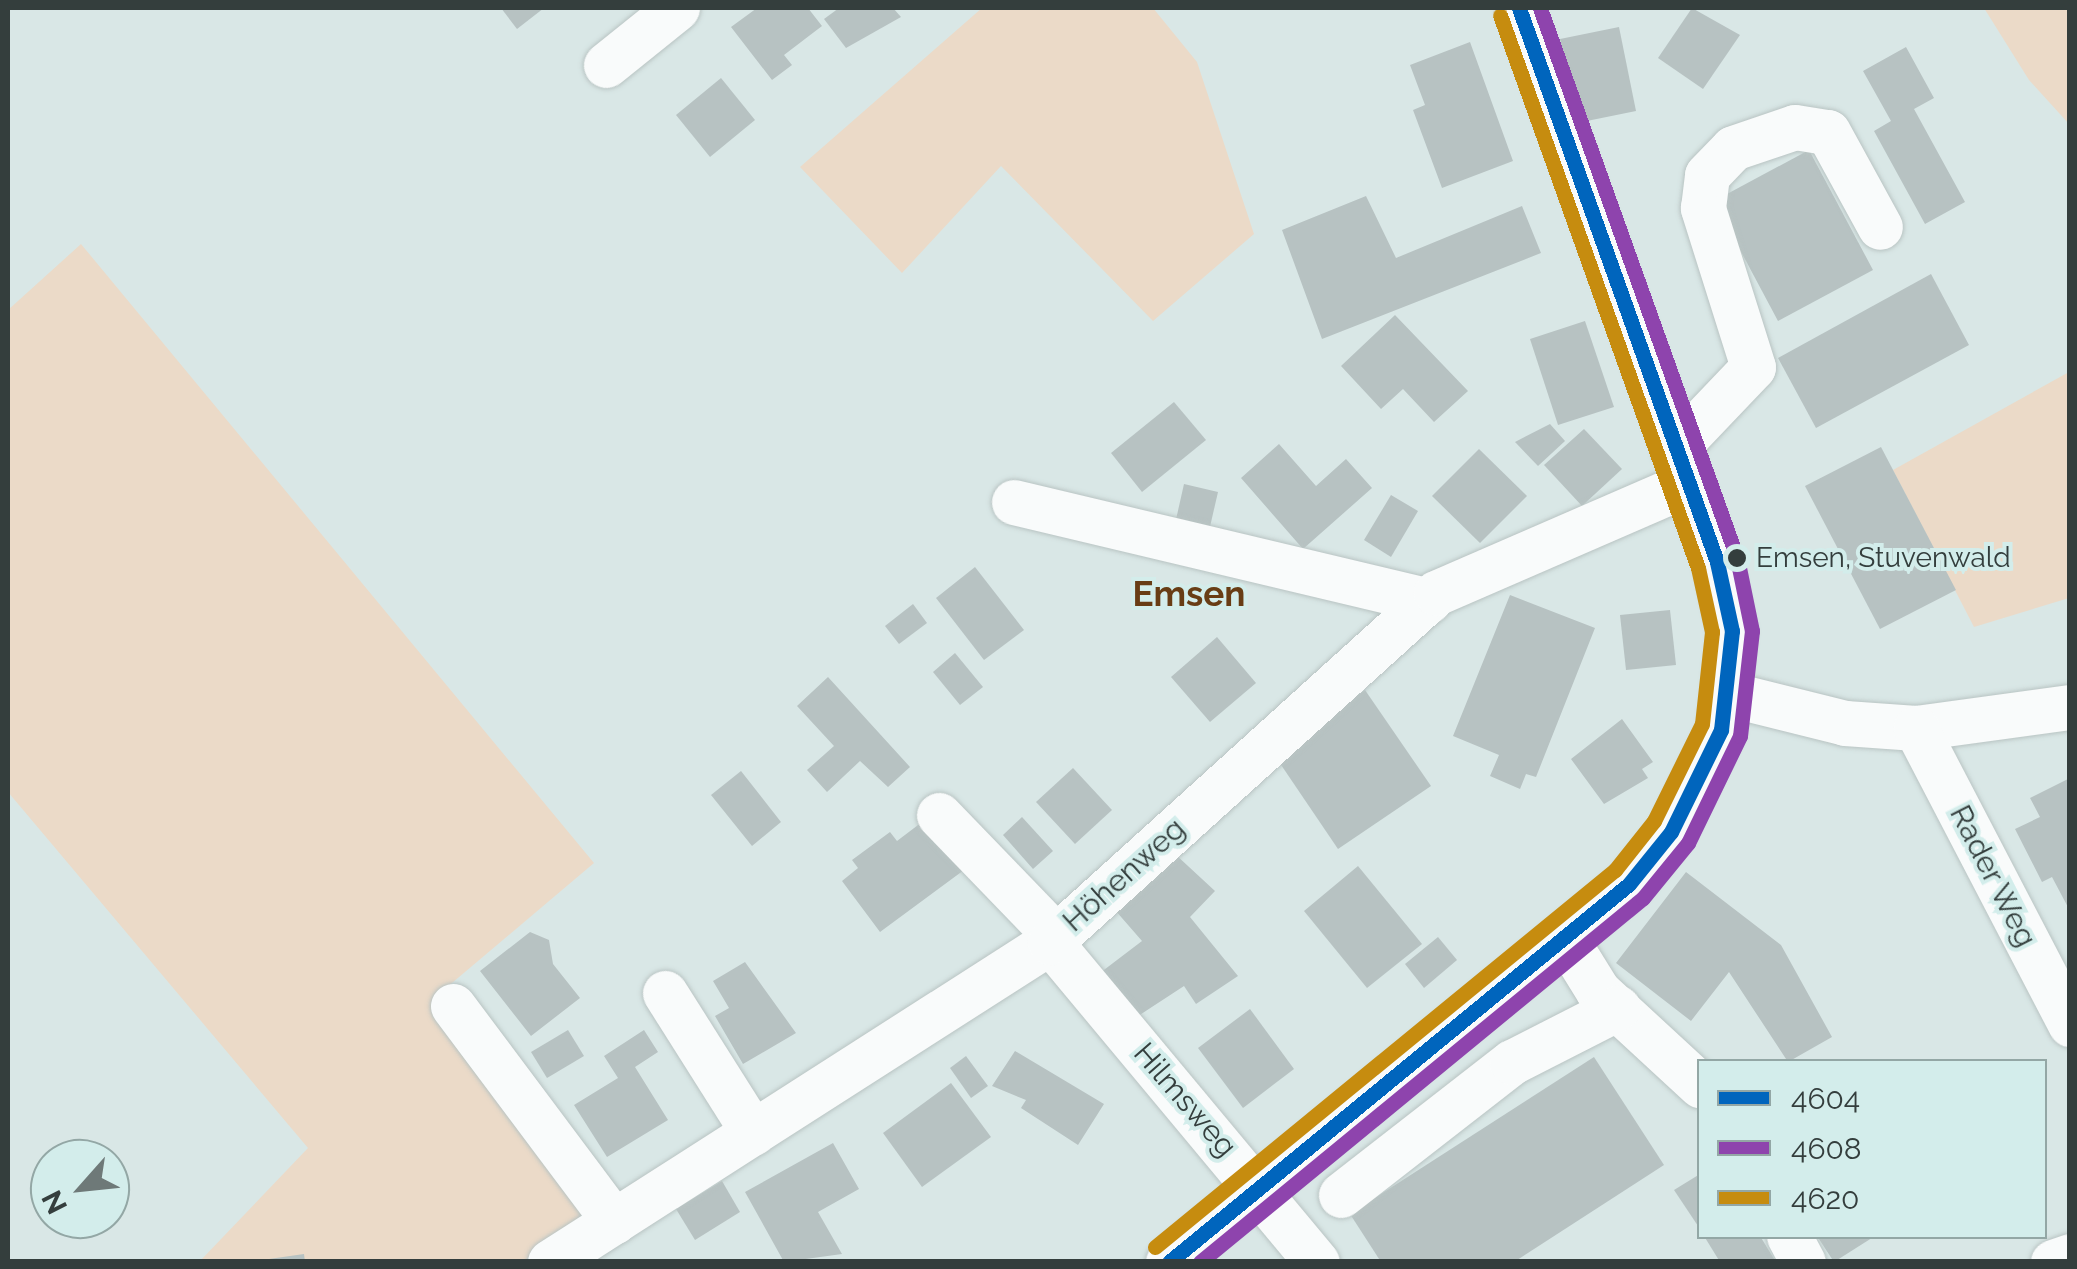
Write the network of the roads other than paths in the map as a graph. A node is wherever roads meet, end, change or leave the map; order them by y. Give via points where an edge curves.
1 (677, 8) edge
2 (1520, 8) edge
3 (606, 65) dead end
4 (1880, 227) dead end
5 (1681, 466) junction
6 (1014, 502) dead end
7 (1428, 601) junction
8 (1729, 694) junction
9 (2070, 707) edge
10 (1916, 728) junction
11 (939, 815) dead end
12 (1053, 939) junction
13 (1567, 941) junction
14 (665, 993) dead end
15 (453, 1006) dead end
16 (1618, 1008) junction
17 (2070, 1024) edge
18 (1697, 1083) edge
19 (754, 1132) junction
20 (1259, 1187) junction
21 (1341, 1195) dead end
22 (614, 1221) junction
23 (1791, 1239) edge
24 (2070, 1256) edge
25 (550, 1262) edge
26 (1168, 1262) edge
27 (1317, 1262) edge
28 (1804, 1262) edge
29 (2053, 1262) edge

1 - 3 street
2 - 5 street
4 - 5 street via 1828,132 1795,126 1733,148 1707,175 1703,208 1754,367
5 - 7 street, Höhenweg
5 - 8 street via 1732,631
6 - 7 street
7 - 12 street, Höhenweg
8 - 10 street via 1845,724
8 - 13 street via 1706,770 1670,832
9 - 10 street
10 - 17 street, Rader Weg
11 - 12 street, Hilmsweg
12 - 19 street, Höhenweg
12 - 20 street, Hilmsweg
13 - 16 street
13 - 20 street
14 - 19 street
15 - 22 street
16 - 18 street
16 - 21 street via 1512,1062
19 - 22 street, Höhenweg
20 - 26 street
20 - 27 street, Hilmsweg
22 - 25 street, Höhenweg
23 - 28 street
24 - 29 street

